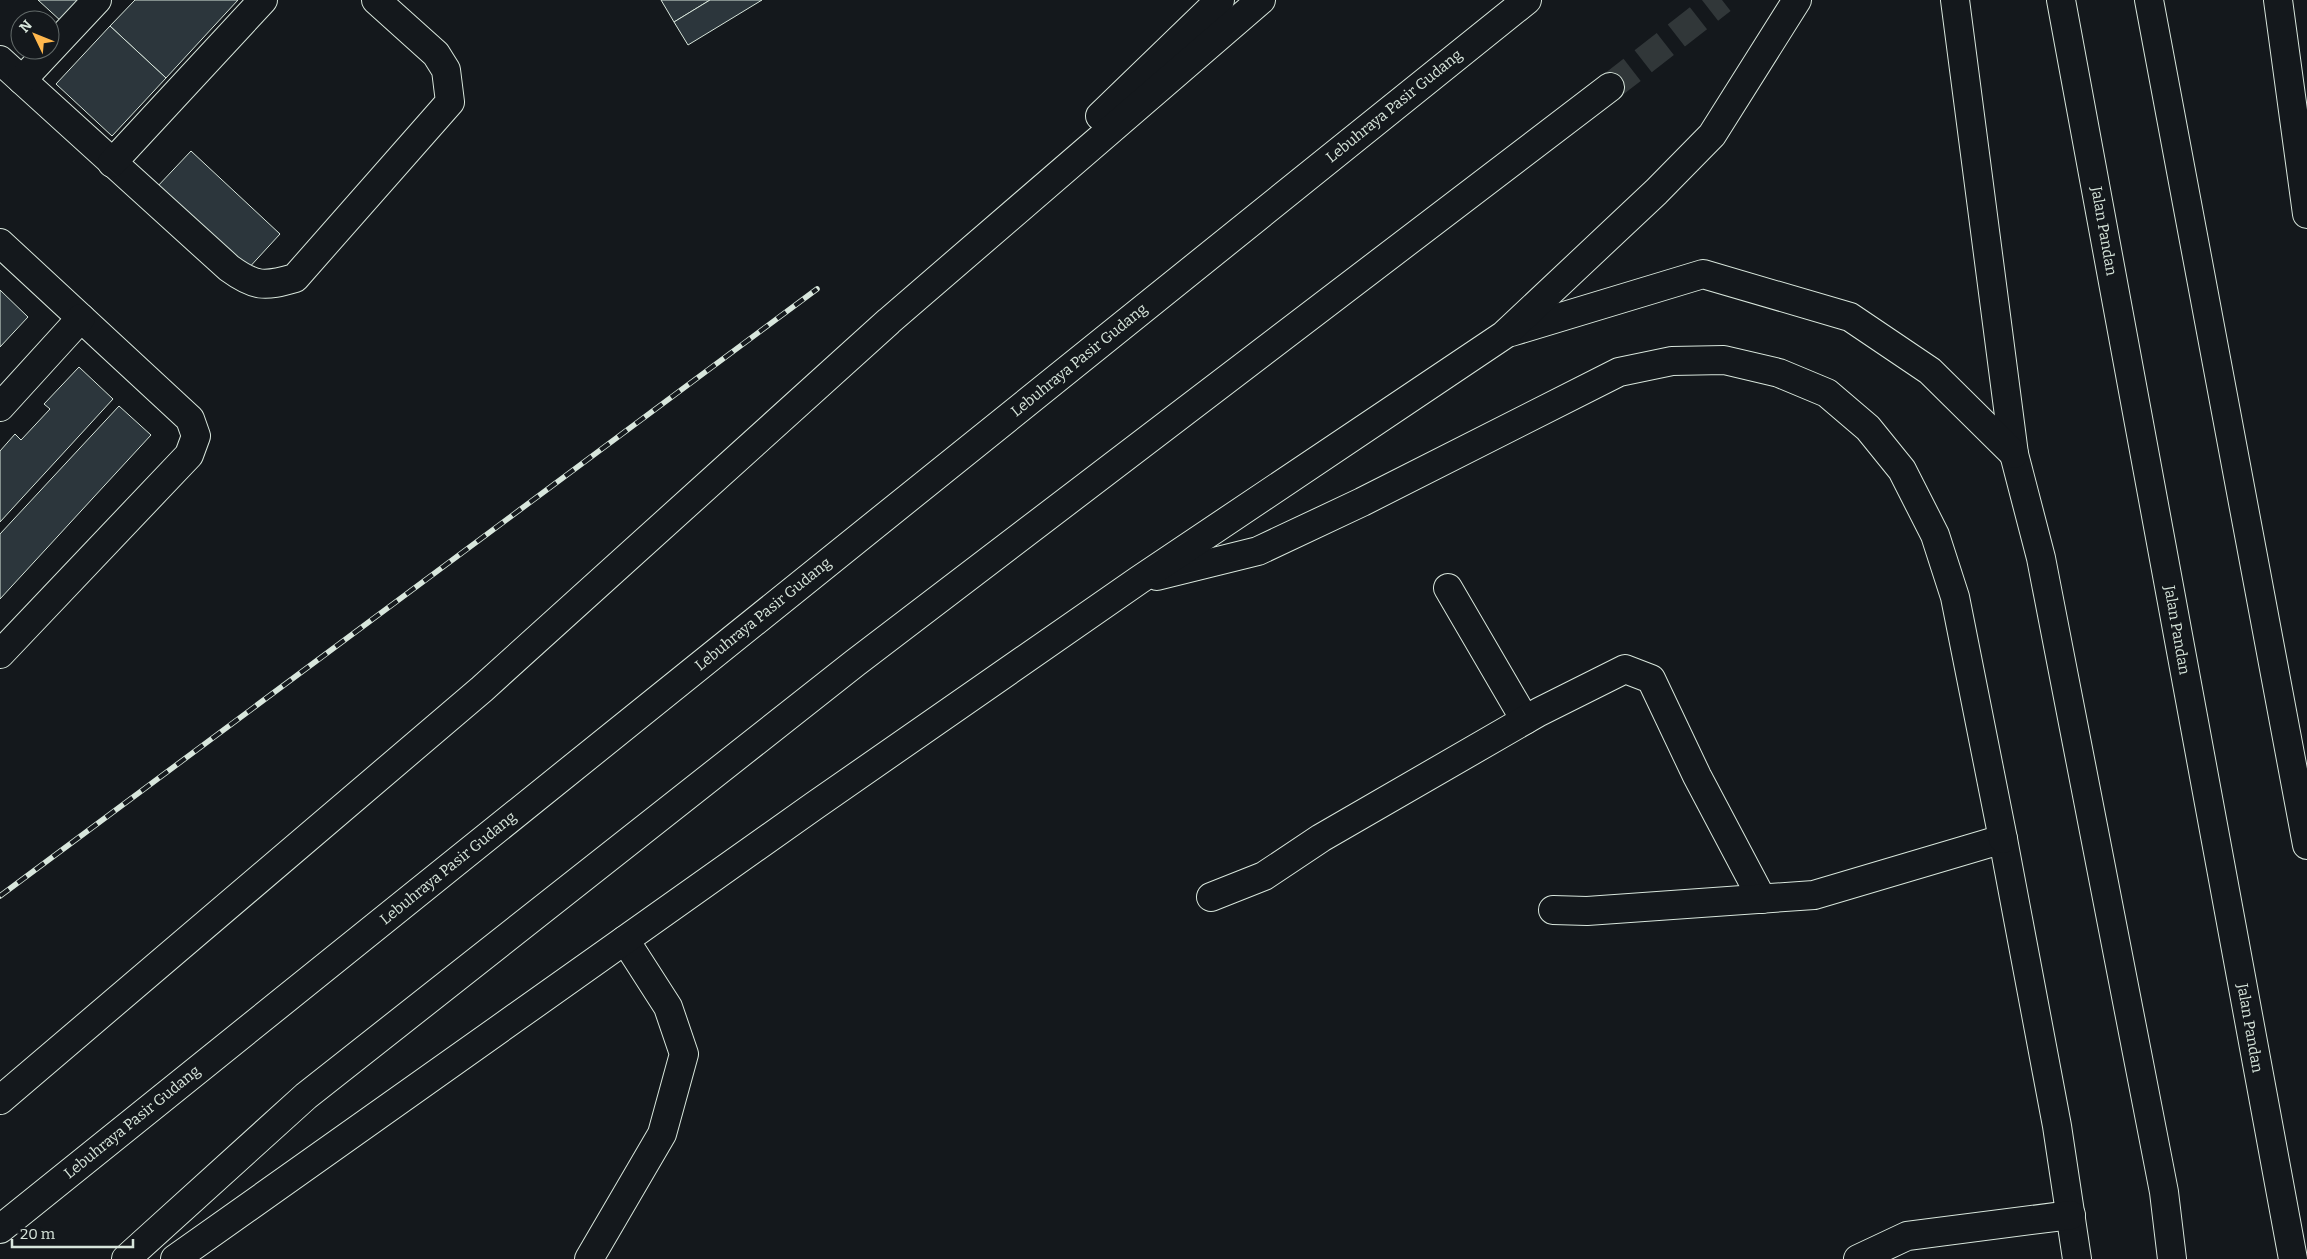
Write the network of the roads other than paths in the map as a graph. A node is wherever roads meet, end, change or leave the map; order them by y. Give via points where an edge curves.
1 (98, 0) edge
2 (263, 0) edge
3 (376, 0) edge
4 (1220, 0) edge
5 (1261, 0) edge
6 (1527, 0) edge
7 (1798, 0) edge
8 (1955, 0) edge
9 (2061, 0) edge
10 (2149, 0) edge
11 (2278, 0) edge
12 (0, 60) edge
13 (22, 80) junction
14 (1610, 87) tunnel mouth
15 (112, 163) junction
16 (2307, 214) edge
17 (0, 243) edge
18 (81, 318) junction
19 (889, 321) junction
20 (1504, 335) junction
21 (0, 408) edge
22 (2014, 454) junction
23 (1139, 580) junction
24 (1448, 588) dead end
25 (0, 654) edge
26 (1525, 720) junction
27 (2003, 839) junction
28 (2307, 845) edge
29 (1211, 897) dead end
30 (1762, 899) junction
31 (1553, 910) dead end
32 (625, 940) junction
33 (0, 1100) edge
34 (2070, 1215) junction
35 (0, 1229) edge
36 (126, 1259) edge
37 (175, 1259) edge
38 (589, 1259) edge
39 (1858, 1259) edge
40 (2077, 1259) edge
41 (2172, 1259) edge
42 (2292, 1259) edge

1 - 13 main road
2 - 15 main road
3 - 15 main road via 436,54 446,70 450,102 294,278 273,284 248,282
4 - 19 main road
5 - 19 main road
6 - 35 main road, Lebuhraya Pasir Gudang
7 - 20 main road via 1712,135
8 - 22 main road
9 - 42 main road, Jalan Pandan
10 - 28 main road
11 - 16 main road
12 - 13 main road
13 - 15 main road
14 - 36 main road via 855,662 314,1090
17 - 18 main road
18 - 21 main road
18 - 25 main road via 190,418 196,436 189,455
19 - 33 main road via 482,689
20 - 22 main road via 1703,274 1850,317 1930,371
20 - 23 main road
22 - 41 main road via 2041,558 2164,1192
23 - 27 main road via 1258,551 1619,372 1672,361 1724,360 1779,373 1827,393 1868,428 1902,470 1935,535 1955,597
23 - 32 main road
24 - 26 main road
26 - 29 main road via 1321,838 1264,876
26 - 30 main road via 1625,669 1651,679 1697,776
27 - 30 main road via 1814,895
27 - 34 main road via 2057,1126
30 - 31 main road via 1587,911
32 - 37 main road
32 - 38 main road via 668,1007 684,1054 662,1134
34 - 39 main road via 1907,1236
34 - 40 main road

